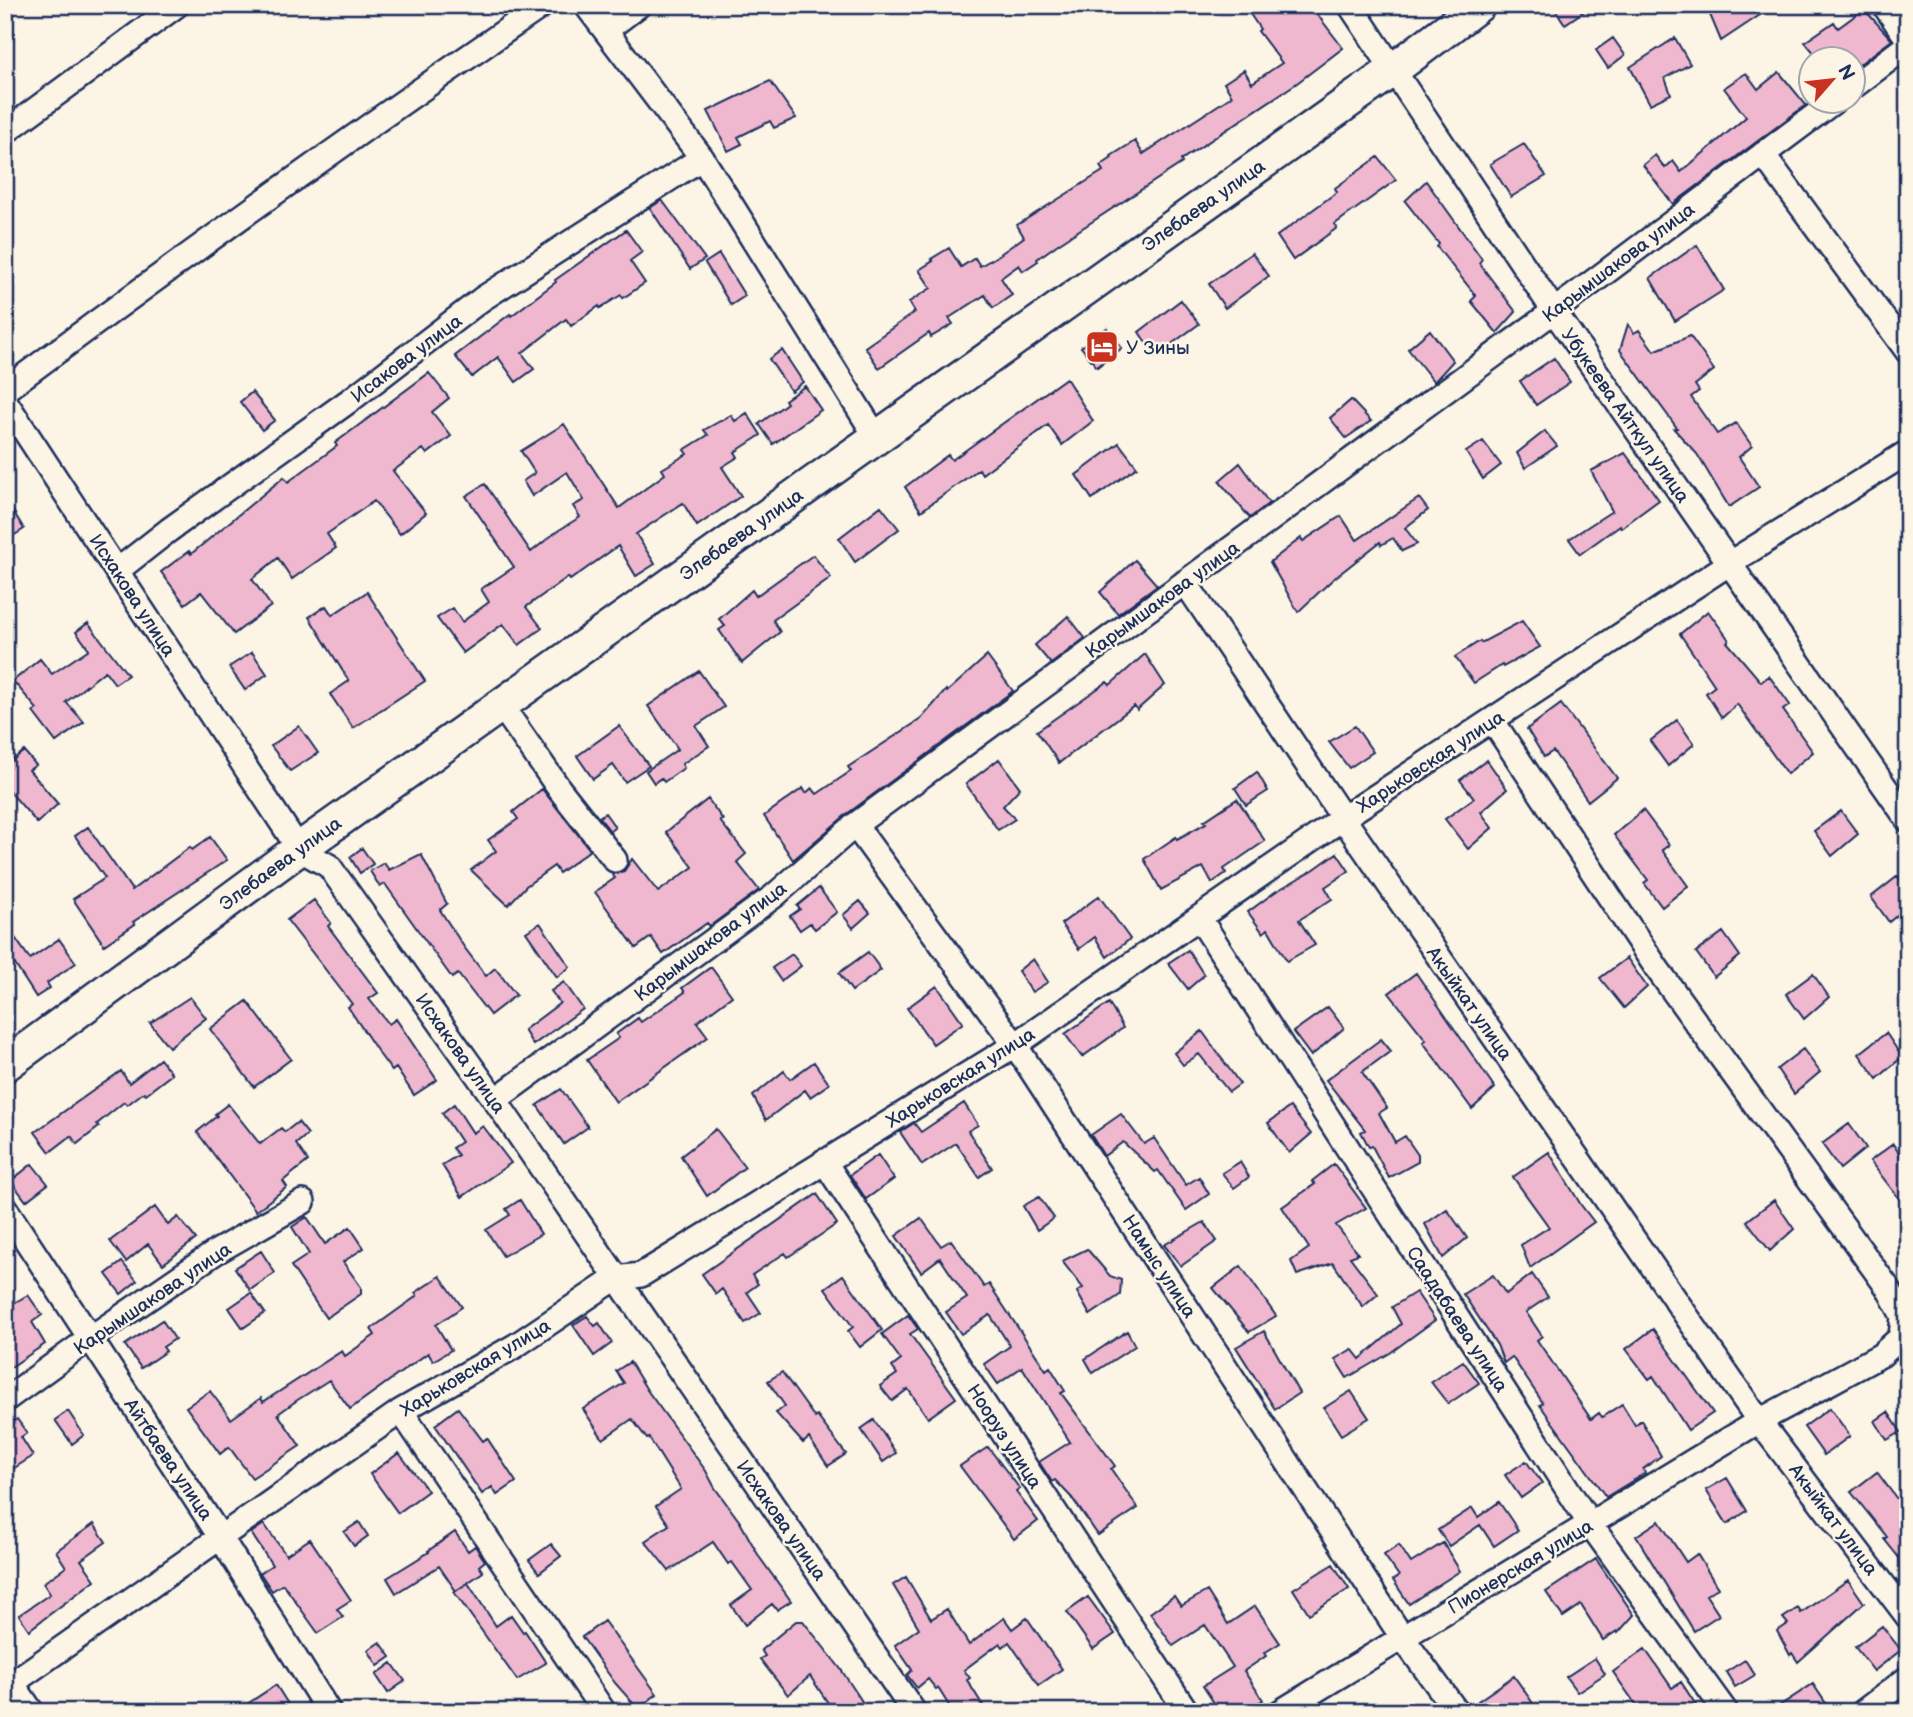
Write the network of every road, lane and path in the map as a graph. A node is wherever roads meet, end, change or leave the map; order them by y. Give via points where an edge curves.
1 (177, 5) edge
2 (543, 5) edge
3 (586, 5) edge
4 (639, 5) edge
5 (1350, 5) edge
6 (1479, 5) edge
7 (1884, 5) edge
8 (606, 30) junction
9 (1908, 39) edge
10 (1908, 45) edge
11 (1393, 70) junction
12 (1868, 75) edge
13 (1813, 116) edge
14 (5, 132) edge
15 (1763, 154) junction
16 (702, 158) junction
17 (1553, 311) junction
18 (1908, 352) edge
19 (5, 390) edge
20 (5, 401) edge
21 (877, 438) junction
22 (1908, 452) edge
23 (1730, 563) junction
24 (118, 570) junction
25 (1185, 582) junction
26 (501, 705) junction
27 (1492, 720) junction
28 (1343, 818) junction
29 (1908, 820) edge
30 (855, 825) junction
31 (299, 849) junction
32 (615, 860) dead end
33 (1200, 919) junction
34 (1015, 1045) junction
35 (5, 1065) edge
36 (495, 1100) junction
37 (824, 1161) junction
38 (303, 1202) dead end
39 (5, 1208) edge
40 (615, 1278) junction
41 (89, 1339) junction
42 (5, 1400) edge
43 (401, 1411) junction
44 (1759, 1421) junction
45 (1590, 1524) junction
46 (221, 1538) junction
47 (1908, 1617) edge
48 (1402, 1637) junction
49 (1908, 1678) edge
50 (8, 1686) edge
51 (32, 1712) edge
52 (329, 1712) edge
53 (604, 1712) edge
54 (914, 1712) edge
55 (1187, 1712) edge
56 (1280, 1712) edge
57 (1457, 1712) edge
58 (1726, 1712) edge
59 (1863, 1712) edge

1 - 14 street
2 - 19 street via 356,133
3 - 8 street
4 - 8 street
5 - 11 street, Убукеева Айткул улица
6 - 11 street, Элебаева улица
7 - 9 street
8 - 16 street
10 - 12 street
11 - 17 street, Убукеева Айткул улица
11 - 21 street, Элебаева улица
13 - 15 street, Карымшакова улица
15 - 17 street, Карымшакова улица
15 - 18 street
16 - 21 street
16 - 24 street, Исакова улица via 482,299
17 - 23 street, Убукеева Айткул улица
17 - 25 street, Карымшакова улица
20 - 24 street, Исхакова улица
21 - 26 street, Элебаева улица
22 - 23 street, Харьковская улица
23 - 27 street, Харьковская улица
23 - 29 street, Убукеева Айткул улица
24 - 31 street, Исхакова улица
25 - 28 street, Акыйкат улица
25 - 30 street, Карымшакова улица
26 - 31 street, Элебаева улица
26 - 32 street
27 - 28 street, Харьковская улица
27 - 44 street via 1658,970 1888,1288 1903,1316 1901,1337 1881,1355
28 - 33 street, Харьковская улица
28 - 44 street, Акыйкат улица
30 - 34 street, Намыс улица
30 - 36 street, Карымшакова улица via 774,896
31 - 35 street, Элебаева улица
31 - 36 street, Исхакова улица via 329,866
33 - 34 street, Харьковская улица
33 - 45 street, Саадабаева улица
34 - 37 street, Харьковская улица
34 - 48 street, Намыс улица
36 - 40 street, Исхакова улица
37 - 40 street, Харьковская улица via 641,1275
37 - 55 street, Нооруз улица
38 - 41 street, Карымшакова улица via 216,1252
39 - 41 street, Айтбаева улица
40 - 43 street, Харьковская улица via 514,1346
40 - 54 street, Исхакова улица
41 - 42 street, Карымшакова улица
41 - 46 street, Айтбаева улица
43 - 46 street, Харьковская улица
43 - 53 street
44 - 45 street, Пионерская улица
44 - 47 street, Акыйкат улица
45 - 48 street, Пионерская улица
45 - 58 street, Саадабаева улица
46 - 50 street, Харьковская улица
46 - 52 street, Айтбаева улица
48 - 56 street, Пионерская улица
48 - 57 street, Намыс улица
49 - 59 street
50 - 51 street

